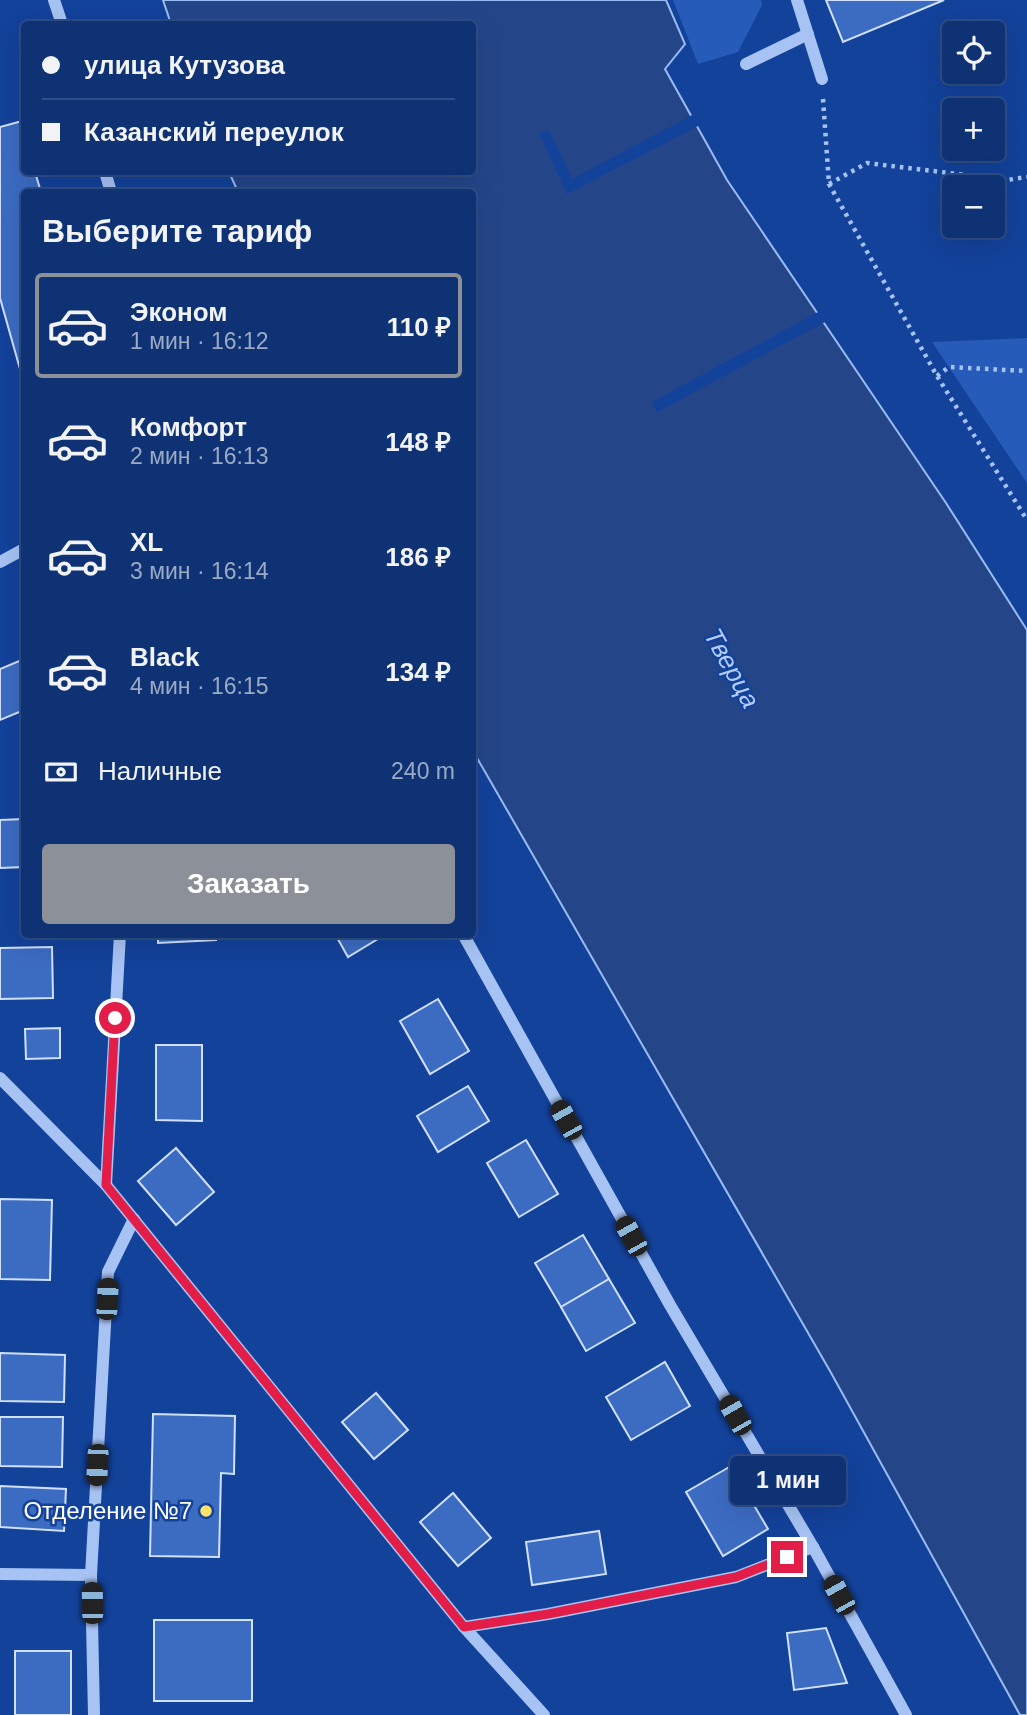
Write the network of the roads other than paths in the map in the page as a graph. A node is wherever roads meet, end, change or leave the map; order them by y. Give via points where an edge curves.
1 (54, 0) edge
2 (797, 0) edge
3 (61, 21) edge
4 (808, 34) junction
5 (747, 64) dead end
6 (822, 79) road end
7 (21, 551) edge
8 (0, 562) edge
9 (120, 938) edge
10 (465, 938) edge
11 (0, 1078) edge
12 (106, 1185) junction
13 (134, 1219) junction
14 (813, 1547) junction
15 (0, 1574) edge
16 (91, 1576) junction
17 (464, 1627) junction
18 (94, 1715) edge
19 (544, 1715) edge
20 (906, 1715) edge

1 - 3 street
2 - 4 street
4 - 5 street
4 - 6 street
7 - 8 street
9 - 12 street
10 - 14 street via 670,1305
11 - 12 street
12 - 13 street
13 - 16 street via 108,1272
13 - 17 street
14 - 17 street via 736,1577
14 - 20 street
15 - 16 street
16 - 18 street
17 - 19 street

